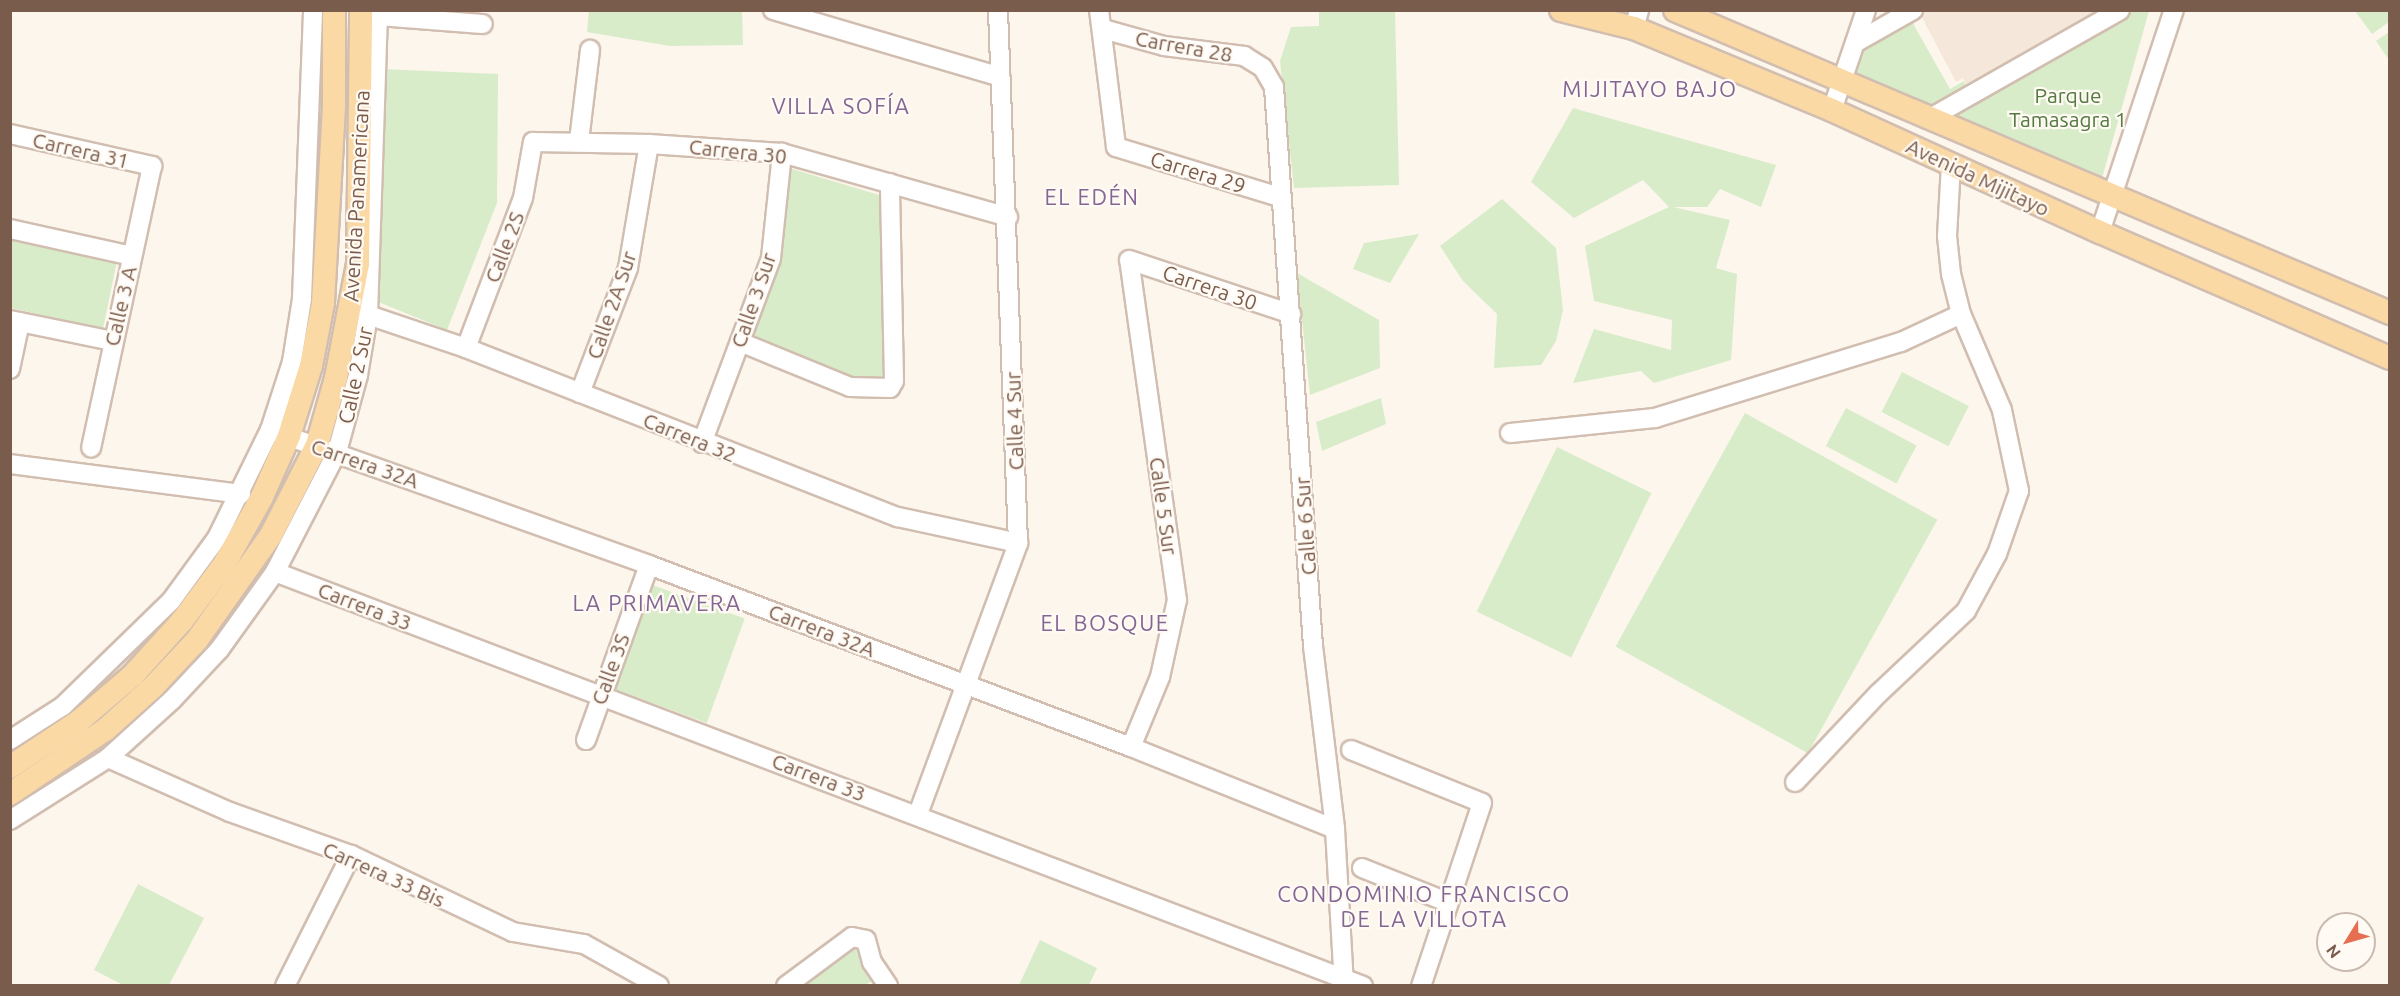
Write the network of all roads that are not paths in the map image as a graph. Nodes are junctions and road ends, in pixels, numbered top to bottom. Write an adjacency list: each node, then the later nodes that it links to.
1 (313, 10): 49 (street)
2 (334, 10): 49 (main road, Avenida Panamericana)
3 (773, 10): 19 (street)
4 (998, 10): 19 (street, Calle 4 Sur)
5 (1099, 10): 15 (street)
6 (1561, 10): 13 (main road, Avenida Mijitayo)
7 (1675, 10): 20 (main road, Avenida Mijitayo)
8 (1866, 10): 16 (street)
9 (1914, 10): 16 (street)
10 (2120, 10): 22 (street)
11 (2175, 10): 31 (street)
12 (372, 12): 14 (street); 41 (street, Calle 2 Sur); 53 (main road, Avenida Panamericana)
13 (1636, 19): 21 (main road, Avenida Mijitayo)
14 (483, 24)
15 (1103, 29): 18 (street, Carrera 28); 32 (street, Carrera 29)
16 (1856, 43): 20 (street)
17 (590, 50): 24 (street)
18 (1263, 68): 32 (street, Calle 6 Sur)
19 (1000, 77): 33 (street, Calle 4 Sur)
20 (1842, 79): 21 (street); 22 (main road, Avenida Mijitayo)
21 (1832, 110): 28 (main road, Avenida Mijitayo)
22 (1932, 117): 31 (main road, Avenida Mijitayo)
23 (10, 134): 29 (street, Carrera 31)
24 (579, 141): 25 (street, Carrera 30); 26 (street, Carrera 30)
25 (532, 142): 45 (street, Calle 2S)
26 (649, 144): 27 (street, Carrera 30); 48 (street, Calle 2A Sur)
27 (782, 153): 30 (street, Carrera 30); 44 (street, Calle 3 Sur)
28 (1951, 165): 35 (main road, Avenida Mijitayo); 40 (street)
29 (152, 166): 36 (street, Calle 3 A)
30 (890, 183): 33 (street, Carrera 30); 44 (street)
31 (2112, 193): 35 (street); 38 (main road, Avenida Mijitayo)
32 (1280, 197): 39 (street, Calle 6 Sur)
33 (1008, 217): 56 (street, Calle 4 Sur)
34 (10, 229): 36 (street)
35 (2100, 232): 46 (main road, Avenida Mijitayo)
36 (132, 256): 43 (street, Calle 3 A)
37 (1129, 260): 39 (street, Carrera 30); 63 (street, Calle 5 Sur)
38 (2390, 313)
39 (1291, 314): 71 (street, Calle 6 Sur)
40 (1961, 314): 50 (street); 67 (street)
41 (368, 315): 45 (street, Carrera 32); 53 (street, Calle 2 Sur)
42 (15, 321): 43 (street); 47 (street)
43 (112, 341): 52 (street, Calle 3 A)
44 (740, 342): 51 (street, Calle 3 Sur)
45 (466, 348): 48 (street, Carrera 32)
46 (2390, 358)
47 (10, 369)
48 (580, 393): 51 (street, Carrera 32)
49 (280, 433): 53 (street, Carrera 32A); 55 (street); 66 (main road, Avenida Panamericana)
50 (1510, 433)
51 (702, 443): 56 (street, Carrera 32)
52 (91, 447)
53 (327, 448): 57 (street, Carrera 32A); 58 (street, Calle 2 Sur); 68 (main road, Avenida Panamericana)
54 (10, 464): 55 (street)
55 (241, 494): 61 (street)
56 (1018, 543): 59 (street, Calle 4 Sur)
57 (649, 565): 59 (street, Carrera 32A); 60 (street, Calle 3S)
58 (275, 572): 60 (street, Carrera 33); 65 (street, Calle 2 Sur)
59 (967, 685): 63 (street, Carrera 32A); 69 (street, Calle 4 Sur)
60 (600, 695): 62 (street, Calle 3S); 69 (street, Carrera 33)
61 (10, 740)
62 (586, 741)
63 (1131, 747): 71 (street, Carrera 32A)
64 (1351, 750): 74 (street)
65 (108, 758): 70 (street, Calle 2 Sur); 72 (street, Carrera 33 Bis)
66 (10, 766)
67 (1796, 782)
68 (10, 794)
69 (918, 814): 75 (street, Carrera 33)
70 (10, 820)
71 (1335, 829): 75 (street, Calle 6 Sur)
72 (351, 855): 76 (street); 77 (street, Carrera 33 Bis)
73 (1362, 868): 74 (street)
74 (1447, 902): 81 (street)
75 (1344, 981): 80 (street, Carrera 33)
76 (285, 986)
77 (659, 986)
78 (786, 986): 79 (street)
79 (888, 986)
80 (1363, 986)
81 (1421, 986)

